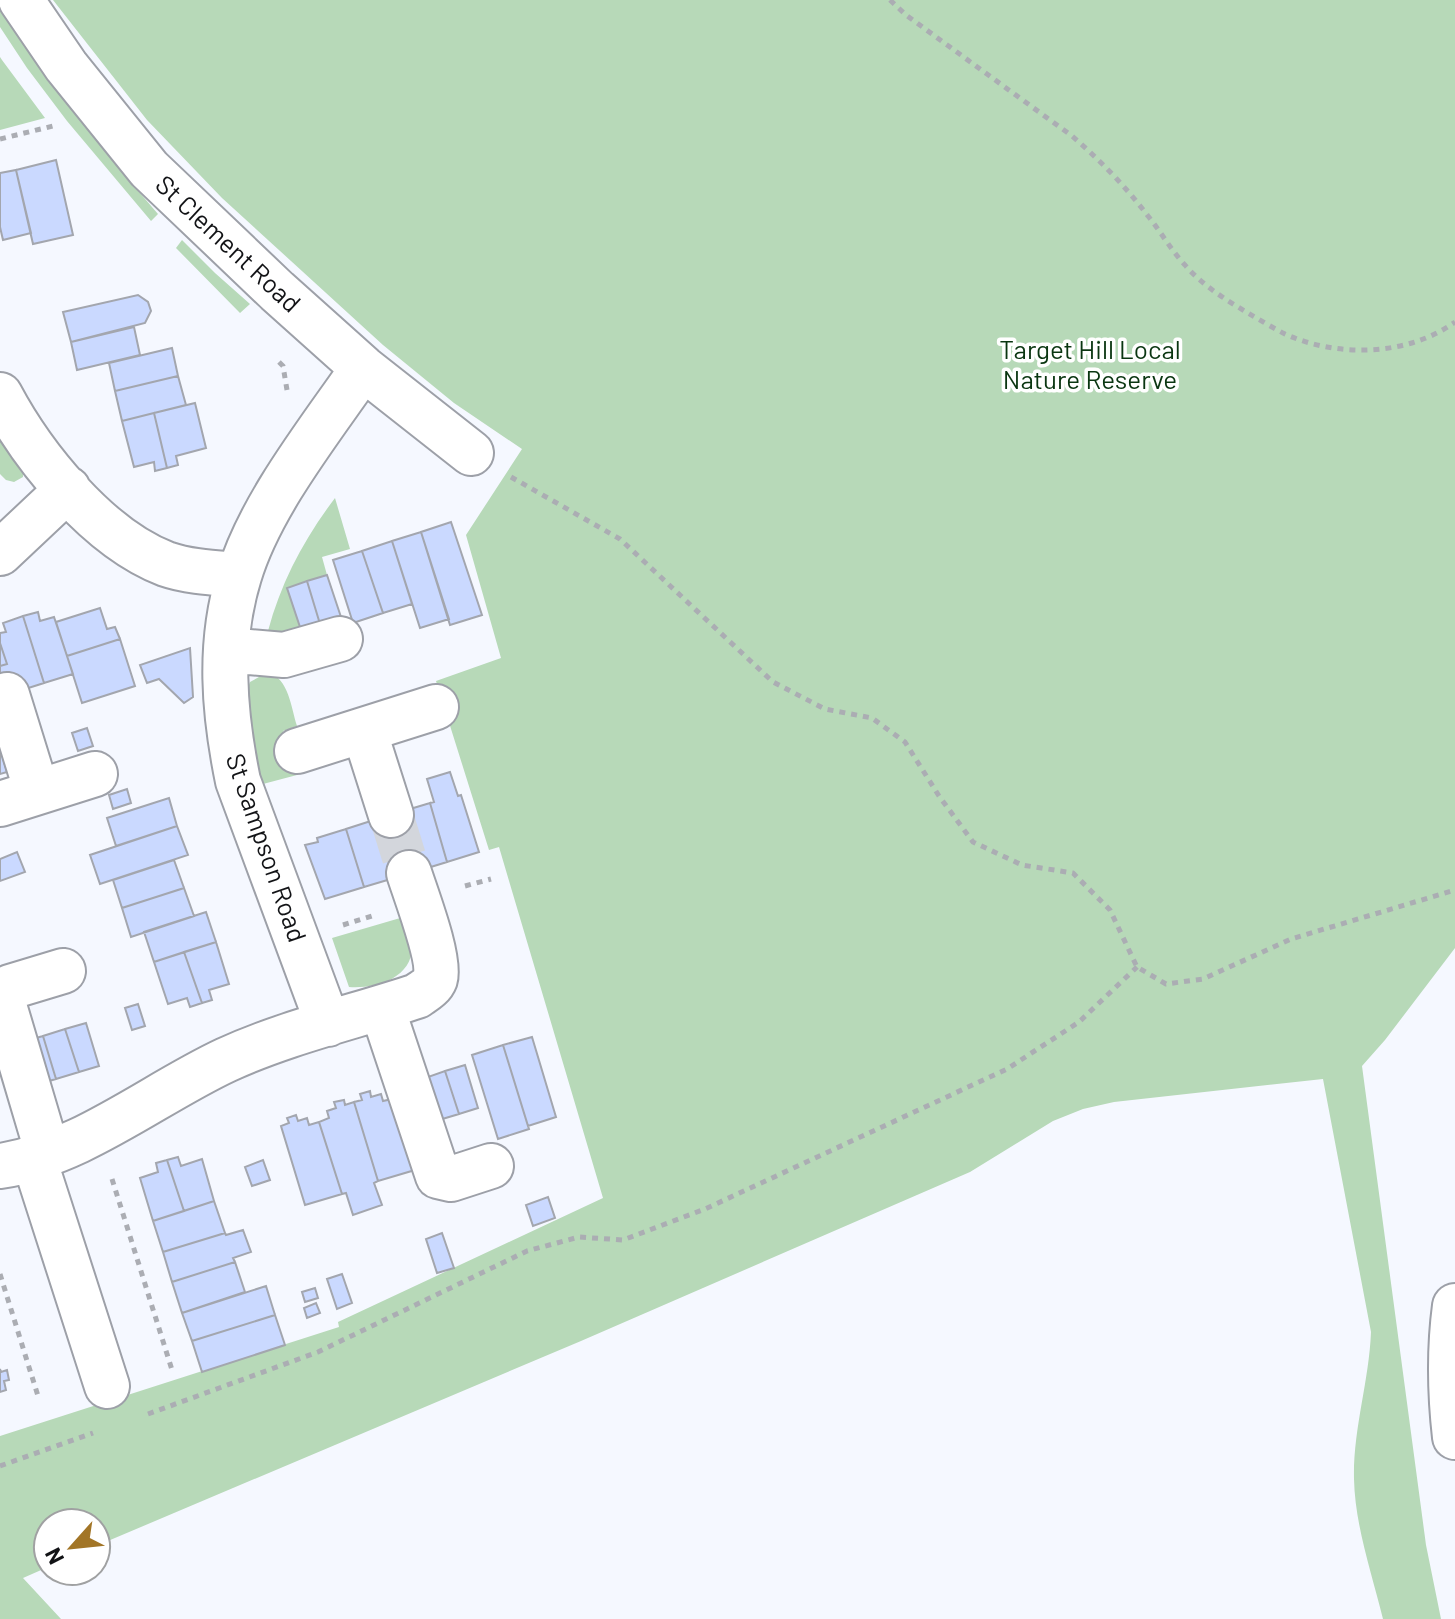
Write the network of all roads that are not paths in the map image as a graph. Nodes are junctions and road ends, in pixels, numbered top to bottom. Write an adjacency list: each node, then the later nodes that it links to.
1 (21, 0): 2 (street, St Clement Road)
2 (363, 368): 4 (street, St Clement Road); 7 (street, St Sampson Road)
3 (0, 395): 5 (street)
4 (471, 453)
5 (68, 489): 6 (street); 7 (street)
6 (0, 553)
7 (239, 575): 9 (street, St Sampson Road)
8 (340, 639): 9 (street)
9 (226, 650): 20 (street, St Sampson Road)
10 (7, 695): 15 (street)
11 (436, 707): 12 (street)
12 (364, 730): 13 (street); 16 (street)
13 (297, 751)
14 (95, 774): 15 (street)
15 (19, 798)
16 (391, 815)
17 (414, 887): 19 (street)
18 (63, 971): 21 (street)
19 (382, 1008): 20 (street); 22 (street)
20 (328, 1024): 21 (street)
21 (27, 1159): 24 (street)
22 (491, 1166)
23 (1455, 1306): 25 (street)
24 (120, 1402)
25 (1455, 1437)

